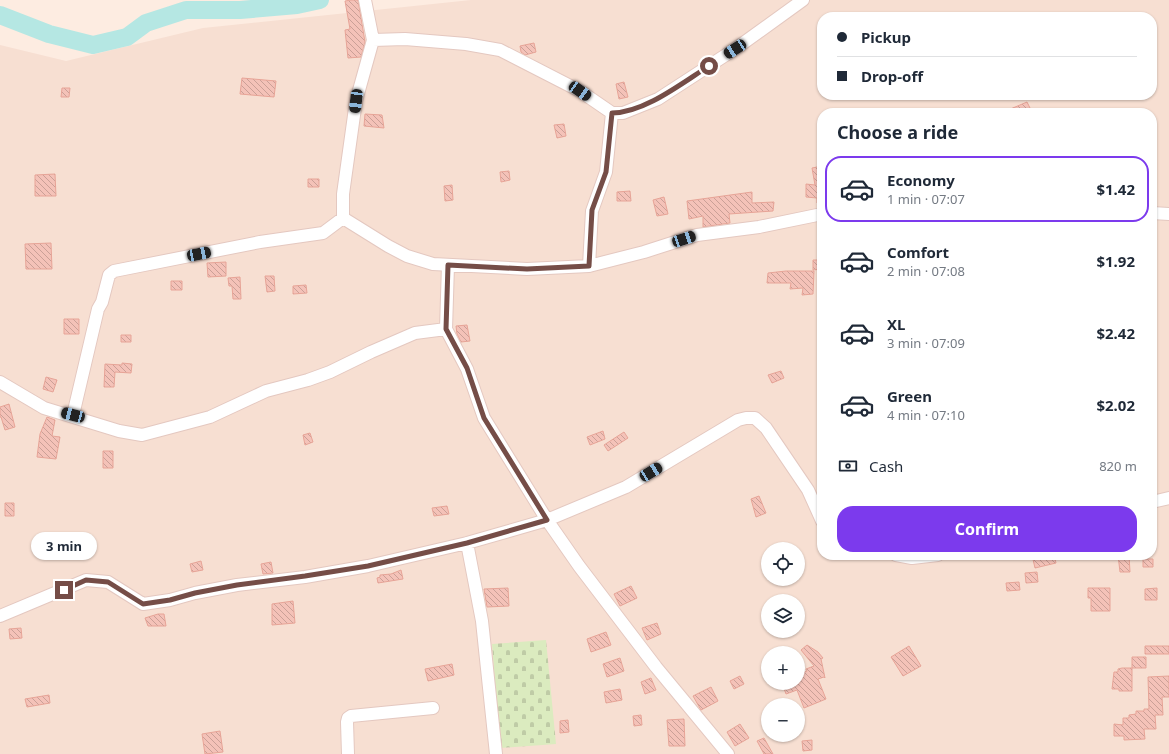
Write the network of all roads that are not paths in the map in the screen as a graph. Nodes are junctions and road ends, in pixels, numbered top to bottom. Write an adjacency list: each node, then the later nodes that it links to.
1 (803, 0): 4 (street)
2 (365, 2): 3 (street)
3 (373, 40): 4 (street); 8 (street)
4 (612, 113): 10 (street)
5 (1157, 213): 6 (street)
6 (1169, 214)
7 (817, 215): 10 (street)
8 (343, 218): 9 (street); 13 (street)
9 (448, 265): 10 (street); 11 (street)
10 (589, 266)
11 (446, 329): 13 (street); 17 (street)
12 (0, 382): 13 (street)
13 (73, 415)
14 (1169, 498): 15 (street)
15 (1157, 501)
16 (817, 511): 17 (street)
17 (547, 520): 18 (street); 23 (street)
18 (467, 543): 19 (street); 22 (street)
19 (0, 616)
20 (434, 708): 21 (street)
21 (348, 754)
22 (496, 754)
23 (728, 754)

